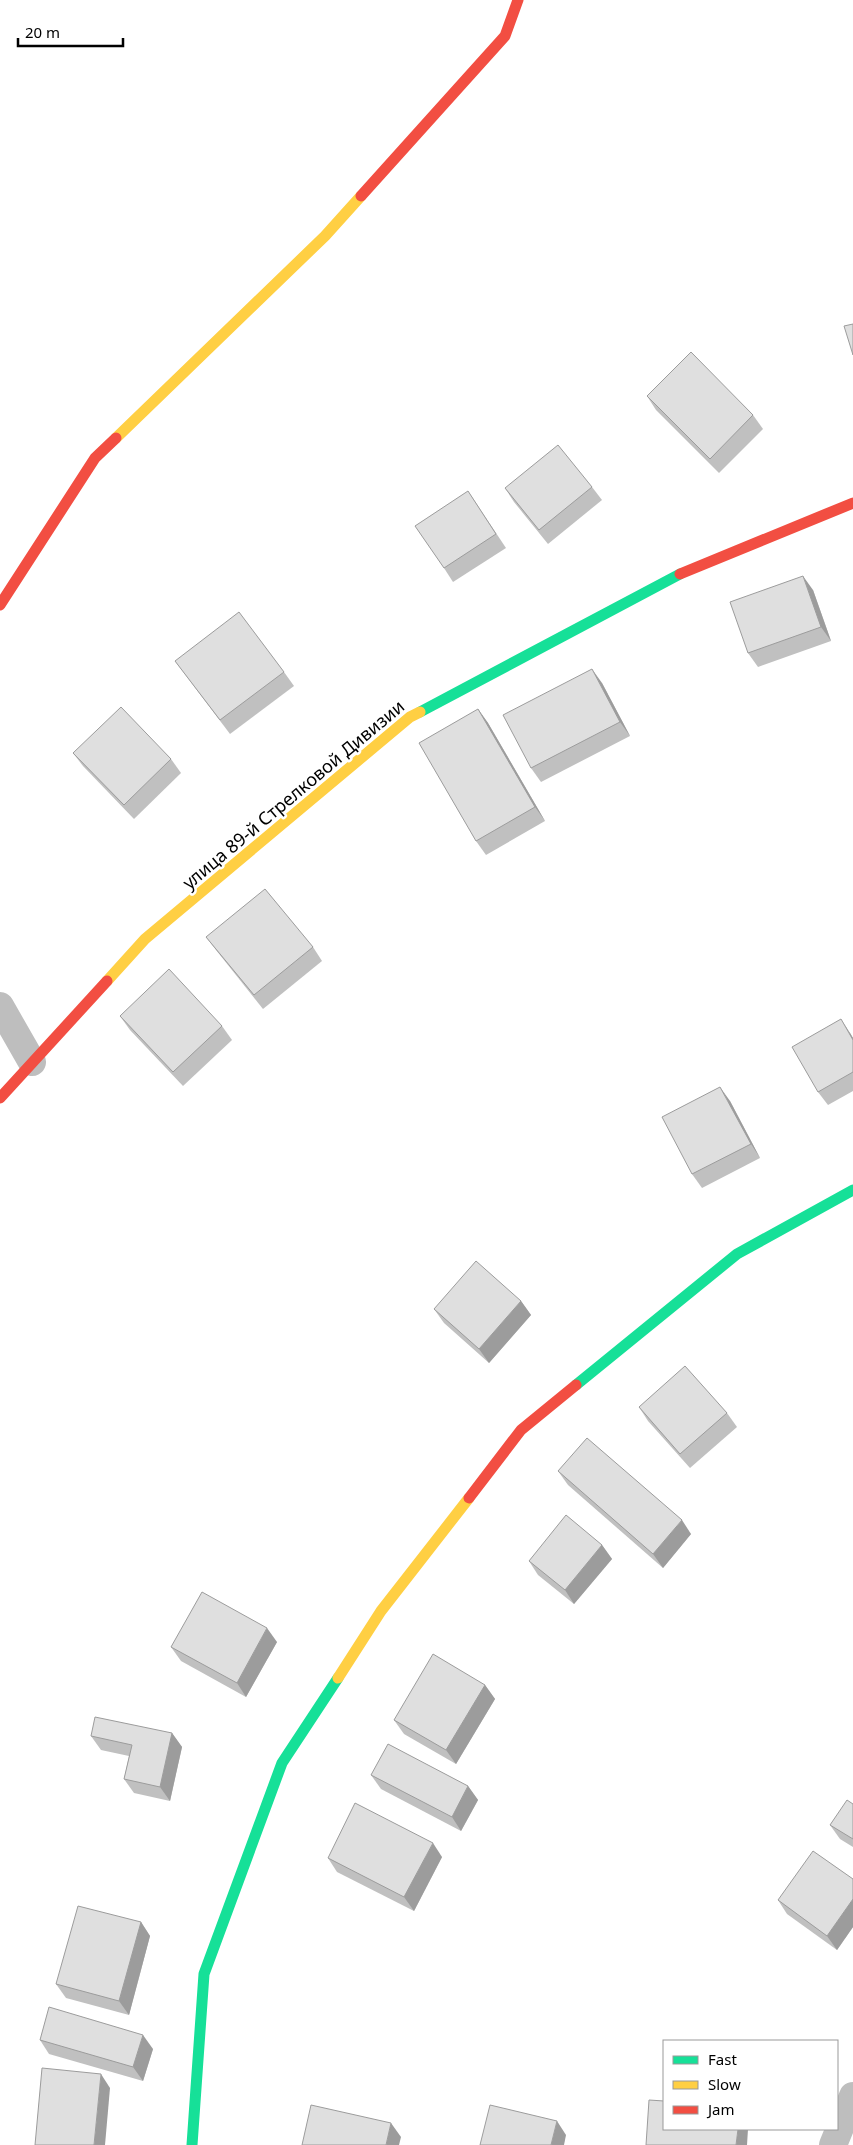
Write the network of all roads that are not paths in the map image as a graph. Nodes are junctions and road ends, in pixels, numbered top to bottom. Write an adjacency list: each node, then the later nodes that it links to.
1 (518, 0): 3 (street)
2 (853, 503): 5 (street, улица 89-й Стрелковой Дивизии)
3 (0, 605)
4 (0, 1006): 5 (street)
5 (32, 1062): 6 (street, улица 89-й Стрелковой Дивизии)
6 (0, 1098)
7 (853, 1190): 9 (street)
8 (853, 2096): 10 (street)
9 (192, 2145)
10 (833, 2145)

